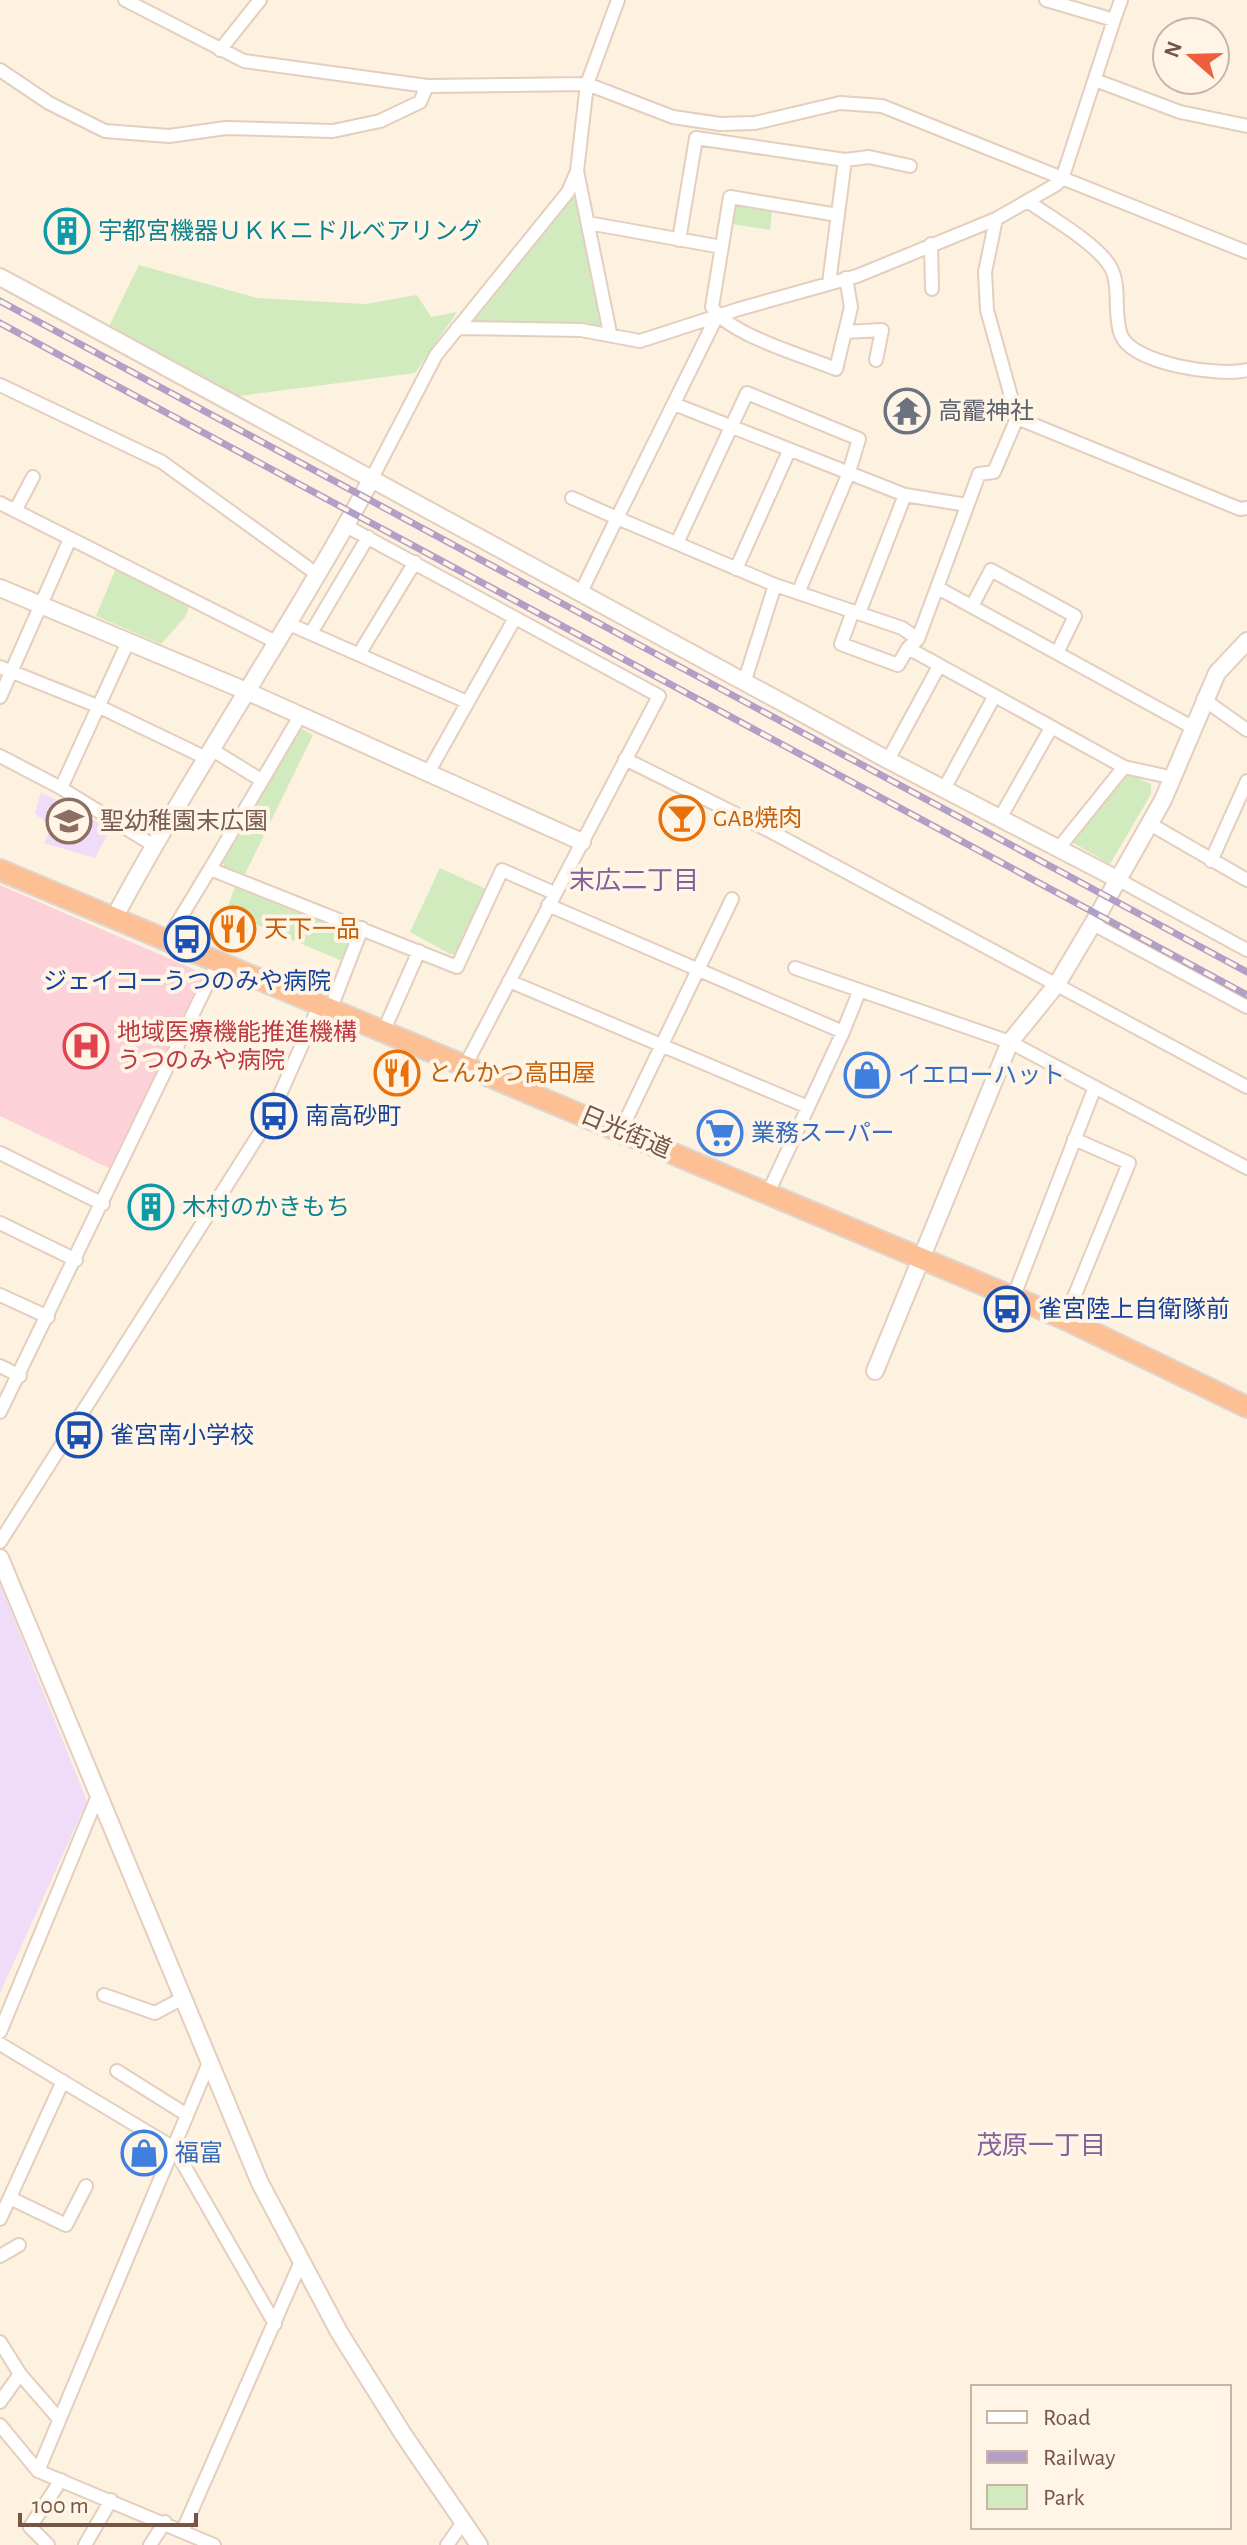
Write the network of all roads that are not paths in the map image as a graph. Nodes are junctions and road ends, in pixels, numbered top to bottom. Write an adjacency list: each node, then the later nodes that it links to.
1 (125, 0): 7 (street)
2 (260, 0): 7 (street)
3 (618, 0): 10 (street)
4 (1046, 0): 6 (street)
5 (1121, 0): 6 (street)
6 (1114, 20): 9 (street)
7 (220, 50): 11 (street)
8 (0, 70): 11 (street)
9 (1095, 80): 12 (street); 16 (street)
10 (587, 84): 11 (street); 15 (street); 16 (street)
11 (427, 86)
12 (1247, 126)
13 (845, 160): 14 (street); 18 (street); 21 (street)
14 (910, 166)
15 (577, 171): 20 (street); 30 (street)
16 (1063, 176): 17 (street); 24 (street)
17 (1029, 202): 19 (street); 34 (street)
18 (838, 215): 23 (street); 27 (street)
19 (996, 219): 22 (street); 37 (street)
20 (588, 223): 21 (street); 32 (street)
21 (679, 240): 23 (street)
22 (931, 244): 26 (street); 28 (street)
23 (722, 247): 29 (street)
24 (1247, 252)
25 (0, 277): 42 (street)
26 (846, 278): 27 (street); 31 (street)
27 (829, 283): 29 (street)
28 (932, 289)
29 (717, 316): 31 (street); 32 (street); 36 (street)
30 (457, 328): 32 (street); 42 (street)
31 (845, 332): 33 (street)
32 (610, 333)
33 (876, 360)
34 (1247, 370)
35 (0, 385): 56 (street)
36 (674, 404): 38 (street); 49 (street)
37 (1017, 418): 46 (street); 47 (street)
38 (731, 428): 39 (street); 40 (street); 53 (street)
39 (789, 451): 40 (street); 55 (street)
40 (848, 475): 43 (street); 61 (street)
41 (33, 477): 48 (street)
42 (371, 480): 50 (street); 60 (street)
43 (905, 495): 46 (street); 64 (street)
44 (572, 498): 49 (street)
45 (0, 503): 48 (street)
46 (967, 505): 59 (street)
47 (1247, 508)
48 (15, 511): 52 (street)
49 (617, 518): 53 (street); 60 (street)
50 (346, 526): 51 (street); 56 (street)
51 (368, 537): 54 (street); 67 (street)
52 (70, 539): 62 (street); 70 (street)
53 (677, 543): 55 (street)
54 (415, 562): 65 (street); 73 (street)
55 (736, 569): 57 (street)
56 (318, 575): 66 (street)
57 (775, 585): 61 (street); 76 (street)
58 (0, 588): 62 (street)
59 (938, 588): 63 (street); 71 (street)
60 (581, 592): 76 (street)
61 (798, 593): 64 (street)
62 (42, 606): 69 (street); 75 (street)
63 (972, 606): 72 (street); 72 (street)
64 (856, 612): 71 (street); 71 (street)
65 (515, 618): 81 (street); 89 (street)
66 (289, 624): 67 (street); 70 (street)
67 (311, 633): 73 (street)
68 (1247, 641): 80 (street)
69 (128, 642): 77 (street); 82 (street)
70 (278, 643): 77 (street)
71 (913, 643): 74 (street)
72 (1057, 653): 84 (street)
73 (359, 654): 81 (street)
74 (939, 666): 79 (street); 90 (street)
75 (5, 669): 78 (street); 82 (street)
76 (745, 680): 90 (street)
77 (246, 691): 83 (street); 87 (street)
78 (0, 697)
79 (994, 697): 85 (street); 97 (street)
80 (1203, 699): 84 (street); 86 (street)
81 (467, 702): 92 (street)
82 (100, 707): 87 (street); 96 (street)
83 (300, 716): 92 (street); 94 (street)
84 (1192, 727): 93 (street)
85 (1051, 728): 91 (street); 98 (street)
86 (1247, 730)
87 (208, 753): 94 (street); 101 (street)
88 (0, 756): 96 (street)
89 (625, 759): 100 (street); 120 (street)
90 (888, 760): 97 (street)
91 (1124, 767): 93 (street); 102 (street)
92 (428, 773): 100 (street)
93 (1174, 778): 99 (street)
94 (261, 780): 104 (street)
95 (1247, 781): 103 (street)
96 (61, 788): 101 (street)
97 (944, 789): 98 (street)
98 (1000, 818): 102 (street)
99 (1150, 824): 103 (street); 106 (street)
100 (582, 842): 108 (street)
101 (153, 845): 110 (street)
102 (1058, 849): 106 (street)
103 (1211, 861): 107 (street)
104 (210, 869): 112 (street); 113 (street)
105 (0, 870): 110 (highway, 日光街道)
106 (1119, 880): 111 (street); 114 (street)
107 (1247, 880)
108 (551, 899): 115 (street); 117 (street); 119 (street)
109 (732, 899): 117 (street)
110 (114, 918): 113 (highway, 日光街道)
111 (1093, 924): 120 (street); 123 (street)
112 (362, 928): 115 (street); 122 (street)
113 (167, 940): 116 (highway, 日光街道)
114 (1247, 950)
115 (419, 951): 124 (street)
116 (218, 962): 122 (highway, 日光街道); 137 (street)
117 (699, 968): 125 (street); 127 (street)
118 (795, 968): 121 (street)
119 (509, 981): 127 (street); 128 (street)
120 (1057, 984): 126 (street); 130 (street)
121 (859, 992): 125 (street); 126 (street)
122 (325, 1006): 124 (highway, 日光街道); 150 (street)
123 (1247, 1007)
124 (384, 1030): 128 (highway, 日光街道)
125 (843, 1032): 131 (street)
126 (1010, 1042): 129 (street); 139 (street)
127 (661, 1045): 131 (street); 132 (street)
128 (466, 1064): 132 (highway, 日光街道)
129 (1095, 1087): 133 (street); 135 (street)
130 (1247, 1087)
131 (808, 1107): 136 (street)
132 (621, 1130): 136 (highway, 日光街道)
133 (1074, 1139): 142 (street); 144 (street)
134 (0, 1153): 137 (street)
135 (1247, 1168)
136 (768, 1193): 139 (highway, 日光街道)
137 (103, 1204): 140 (street)
138 (0, 1223): 140 (street)
139 (920, 1259): 142 (highway, 日光街道); 146 (street)
140 (76, 1260): 143 (street)
141 (0, 1295): 143 (street)
142 (1013, 1298): 144 (highway, 日光街道)
143 (48, 1317): 147 (street)
144 (1065, 1319): 148 (highway, 日光街道)
145 (0, 1366): 147 (street)
146 (875, 1371)
147 (20, 1376): 149 (street)
148 (1247, 1407)
149 (0, 1412)
150 (0, 1542)
151 (0, 1558): 152 (street)
152 (99, 1793): 154 (street); 155 (street)
153 (104, 1995): 154 (street)
154 (181, 1999): 158 (street)
155 (5, 2005): 156 (street)
156 (0, 2032)
157 (0, 2044): 160 (street)
158 (208, 2065): 161 (street); 168 (street)
159 (117, 2071): 161 (street)
160 (63, 2081): 162 (street); 164 (street)
161 (187, 2115): 162 (street)
162 (174, 2148): 169 (street); 173 (street)
163 (86, 2186): 164 (street)
164 (10, 2198): 165 (street)
165 (0, 2219)
166 (19, 2245): 167 (street)
167 (0, 2256)
168 (300, 2264): 169 (street); 178 (street)
169 (275, 2324): 180 (street)
170 (0, 2342): 171 (street)
171 (20, 2374): 172 (street); 173 (street)
172 (0, 2402)
173 (59, 2419): 175 (street)
174 (0, 2425): 175 (street)
175 (38, 2471): 176 (street)
176 (61, 2480): 177 (street); 181 (street)
177 (111, 2500): 179 (street); 182 (street)
178 (464, 2521): 185 (street); 186 (street)
179 (165, 2522): 180 (street); 183 (street)
180 (183, 2530): 184 (street)
181 (48, 2545)
182 (85, 2545)
183 (150, 2545)
184 (214, 2545)
185 (447, 2545)
186 (479, 2545)

